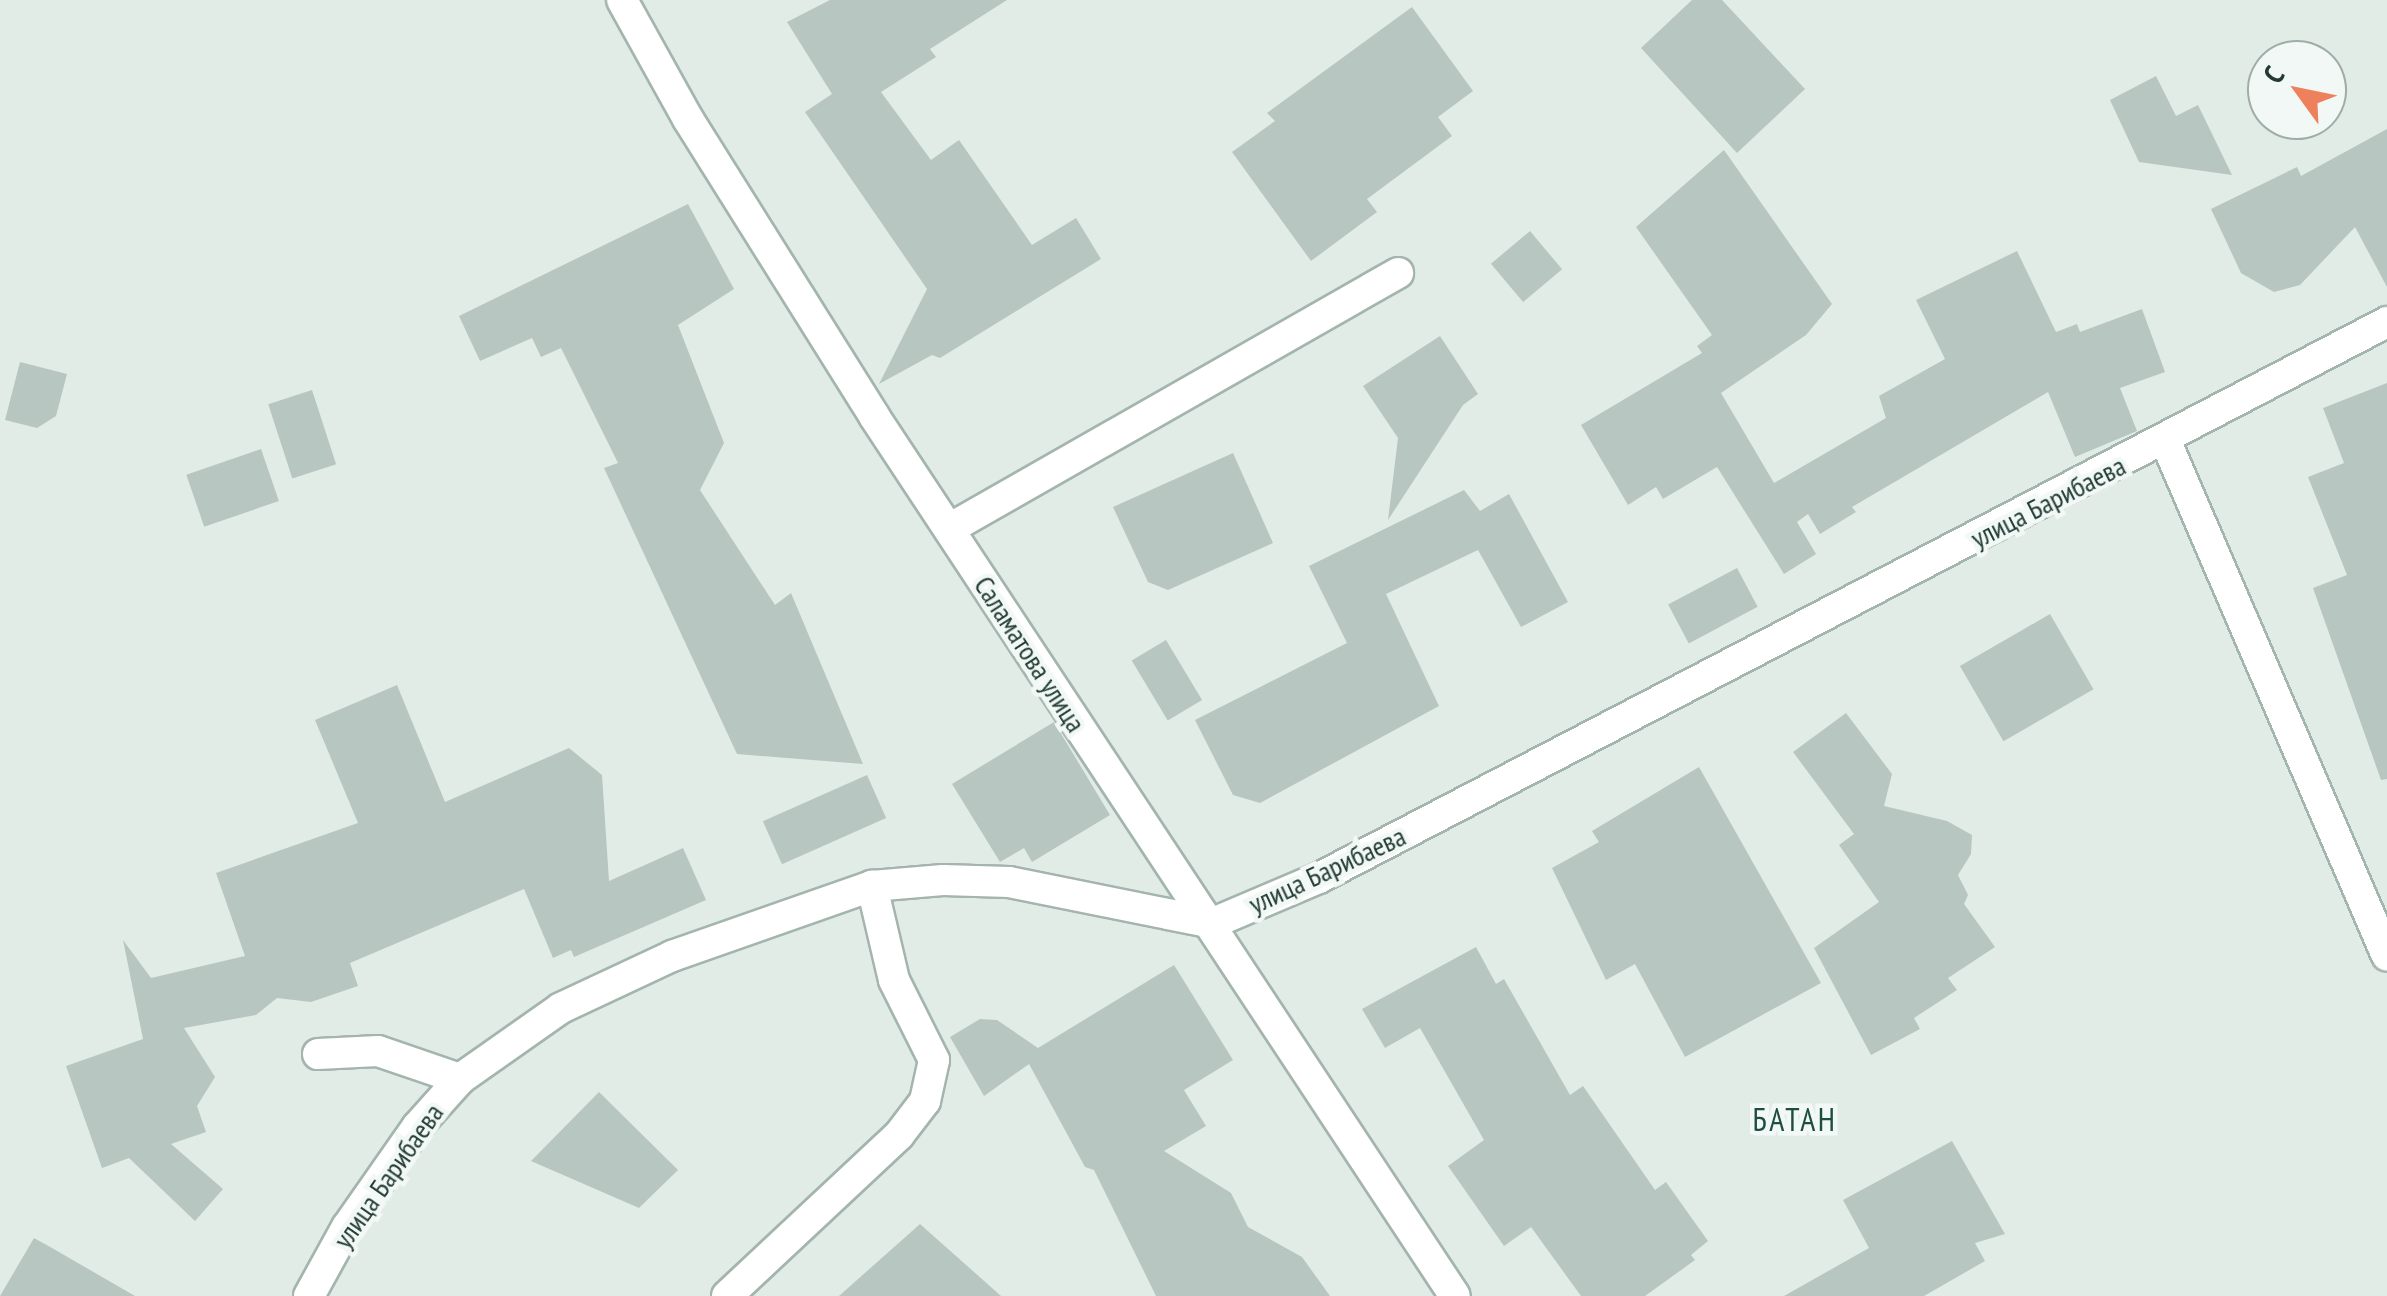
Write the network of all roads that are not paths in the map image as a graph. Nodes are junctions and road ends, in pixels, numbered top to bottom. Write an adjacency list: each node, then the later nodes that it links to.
1 (622, 0): 5 (street, Саламатова улица)
2 (1398, 273): 5 (street)
3 (2387, 322): 4 (street, улица Барибаева)
4 (2166, 442): 7 (street, улица Барибаева); 8 (street)
5 (950, 530): 7 (street, Саламатова улица)
6 (872, 886): 7 (street, улица Барибаева); 10 (street, улица Барибаева); 12 (street)
7 (1213, 923): 13 (street, Саламатова улица)
8 (2387, 956)
9 (318, 1054): 10 (street)
10 (460, 1079): 11 (street, улица Барибаева)
11 (310, 1296)
12 (727, 1296)
13 (1456, 1296)

